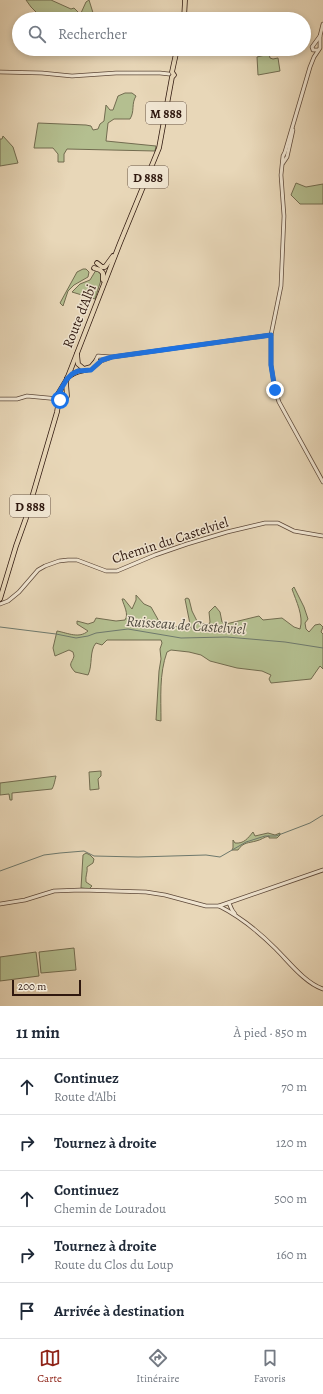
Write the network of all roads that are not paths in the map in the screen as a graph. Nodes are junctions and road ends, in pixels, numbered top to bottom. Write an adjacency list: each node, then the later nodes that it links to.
1 (185, 2): 2 (main road)
2 (184, 12)
3 (323, 24): 4 (street)
4 (320, 36): 5 (street); 6 (street)
5 (315, 43): 6 (street); 7 (street)
6 (320, 45): 8 (street)
7 (314, 50): 8 (street); 10 (street)
8 (318, 50): 10 (street)
9 (176, 56): 12 (main road, Route d'Albi / M 888)
10 (314, 57): 20 (street)
11 (0, 72): 12 (street)
12 (171, 74): 13 (main road, Route d'Albi / M 888)
13 (159, 148): 14 (main road, Route d'Albi / D 888)
14 (136, 205): 15 (main road, Route d'Albi / D 888); 17 (main road, Route d'Albi / D 888)
15 (118, 247): 16 (main road); 17 (main road, Route d'Albi / D 888)
16 (97, 263)
17 (113, 263): 19 (main road, Route d'Albi / D 888)
18 (94, 268): 19 (main road)
19 (93, 311): 21 (main road, Route d'Albi / D 888)
20 (271, 335): 22 (street); 31 (street)
21 (77, 351): 22 (main road); 23 (main road, Route d'Albi / D 888)
22 (100, 360): 23 (main road)
23 (67, 379): 24 (main road, Route d'Albi / D 888); 25 (main road, Route d'Albi / D 888)
24 (59, 392): 25 (main road); 26 (street); 28 (main road)
25 (66, 392): 29 (main road, Route d'Albi)
26 (51, 398): 27 (street); 28 (street)
27 (0, 399)
28 (59, 399): 29 (main road); 30 (main road, D 888)
29 (65, 400): 30 (main road, D 888)
30 (57, 412): 34 (main road, D 888)
31 (323, 482)
32 (323, 536): 33 (street, Chemin du Castelviel)
33 (12, 598): 34 (street); 35 (street, Chemin du Castelviel)
34 (0, 599)
35 (0, 604)
36 (323, 870): 38 (street)
37 (0, 904): 39 (street)
38 (230, 905): 39 (street); 40 (street); 41 (street)
39 (219, 906): 40 (street)
40 (227, 910): 41 (street)
41 (236, 915): 42 (street)
42 (323, 989)

